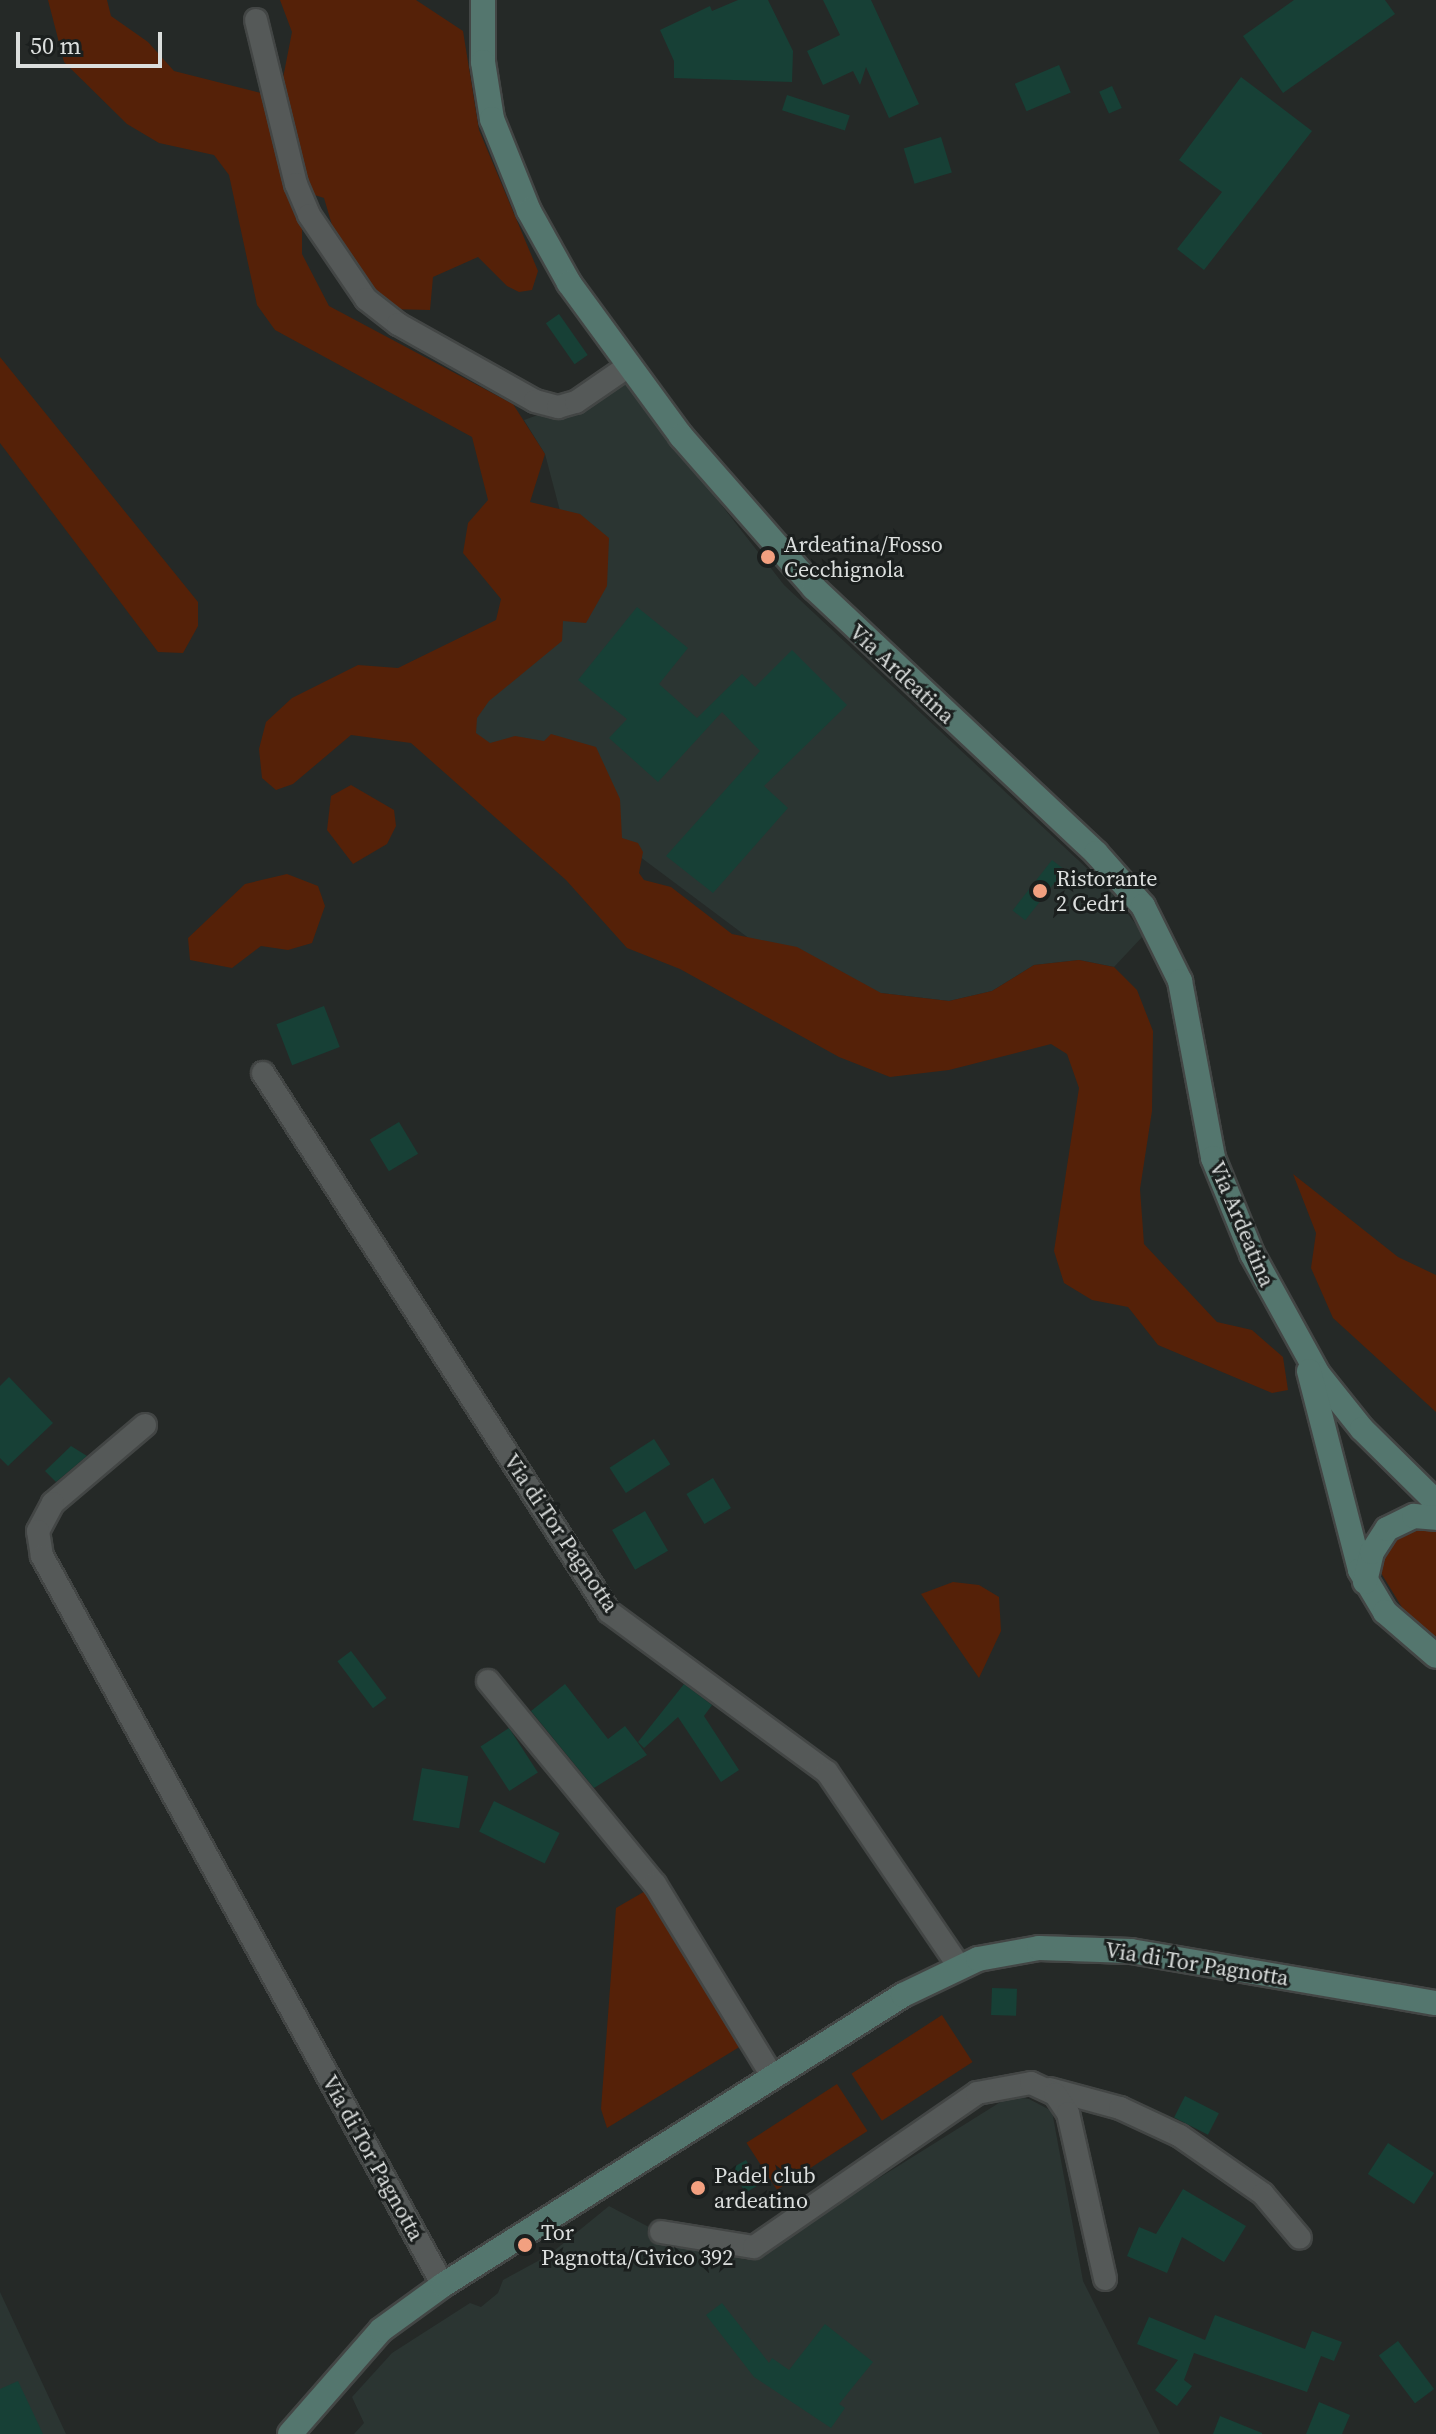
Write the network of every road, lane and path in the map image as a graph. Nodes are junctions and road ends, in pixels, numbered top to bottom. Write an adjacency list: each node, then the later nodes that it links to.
1 (483, 0): 3 (main road, Via Ardeatina)
2 (256, 20): 3 (street)
3 (627, 367): 5 (main road, Via Ardeatina)
4 (263, 1073): 12 (street, Via di Tor Pagnotta)
5 (1303, 1354): 7 (main road, Via Ardeatina); 9 (main road, Via Ardeatina)
6 (145, 1425): 19 (street, Via di Tor Pagnotta)
7 (1436, 1502)
8 (1436, 1518): 9 (main road)
9 (1365, 1582): 10 (main road, Via Ardeatina)
10 (1436, 1656)
11 (488, 1681): 14 (street)
12 (959, 1966): 13 (main road, Via di Tor Pagnotta); 14 (main road, Via di Tor Pagnotta)
13 (1436, 2003)
14 (773, 2077): 19 (main road, Via di Tor Pagnotta)
15 (1045, 2087): 16 (street); 17 (street); 18 (street)
16 (661, 2232)
17 (1300, 2238)
18 (1105, 2279)
19 (443, 2285): 20 (main road, Via di Tor Pagnotta)
20 (290, 2434)

